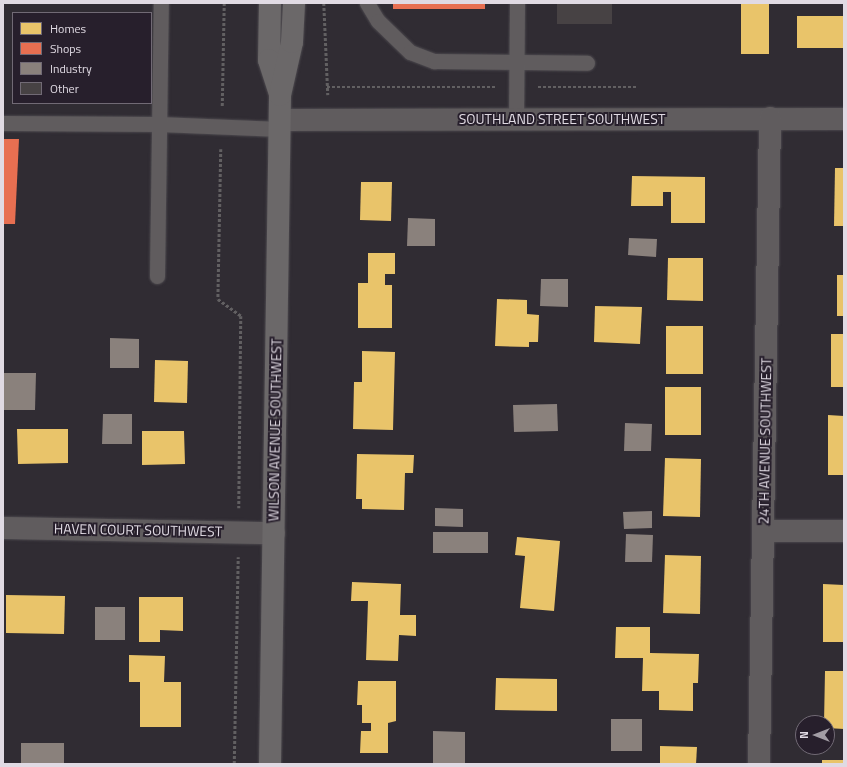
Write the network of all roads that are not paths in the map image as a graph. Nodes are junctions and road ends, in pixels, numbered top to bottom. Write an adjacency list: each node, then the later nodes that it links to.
1 (161, 3): 13 (lane)
2 (270, 3): 8 (main road, WILSON AVENUE SOUTHWEST)
3 (294, 3): 8 (main road, WILSON AVENUE SOUTHWEST)
4 (367, 3): 6 (lane)
5 (516, 3): 6 (lane)
6 (517, 61): 7 (lane); 10 (lane)
7 (587, 63)
8 (280, 96): 14 (main road, WILSON AVENUE SOUTHWEST)
9 (770, 118): 10 (street, SOUTHLAND STREET SOUTHWEST); 11 (street, SOUTHLAND STREET SOUTHWEST); 17 (street, 24TH AVENUE SOUTHWEST)
10 (516, 119): 14 (street, SOUTHLAND STREET SOUTHWEST)
11 (844, 119)
12 (3, 123): 13 (lane)
13 (159, 124): 14 (lane); 15 (lane)
14 (280, 124): 19 (main road, WILSON AVENUE SOUTHWEST)
15 (157, 276)
16 (3, 528): 19 (street, HAVEN COURT SOUTHWEST)
17 (763, 531): 18 (street); 21 (street, 24TH AVENUE SOUTHWEST)
18 (844, 531)
19 (274, 533): 20 (main road, WILSON AVENUE SOUTHWEST)
20 (270, 764)
21 (759, 764)

